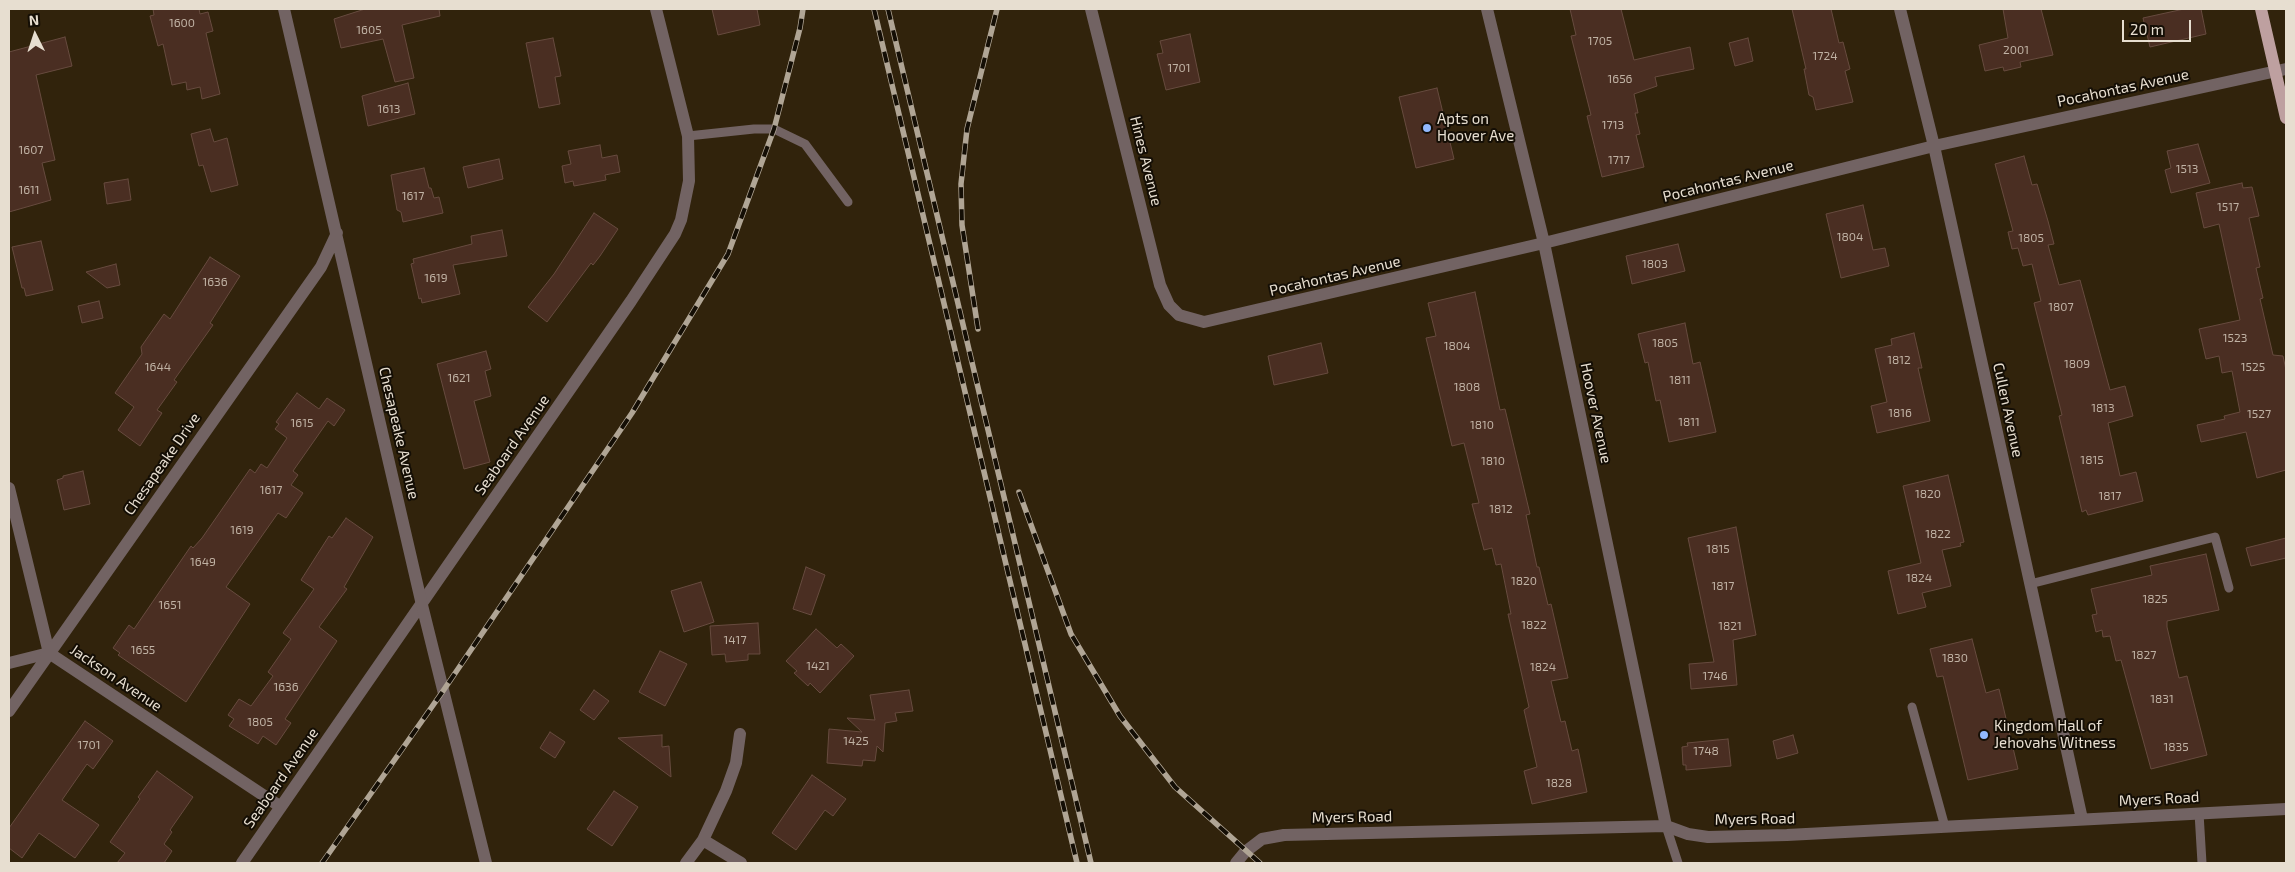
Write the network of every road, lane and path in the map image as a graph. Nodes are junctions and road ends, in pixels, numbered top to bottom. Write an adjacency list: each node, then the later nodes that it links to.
1 (284, 9): 12 (street, Chesapeake Avenue)
2 (656, 9): 9 (street, Seaboard Avenue)
3 (1092, 9): 14 (street, Hines Avenue)
4 (1487, 9): 13 (street, Hoover Avenue)
5 (1900, 9): 10 (street, Cullen Avenue)
6 (2260, 9): 7 (main road)
7 (2281, 70): 8 (main road); 10 (street, Pocahontas Avenue)
8 (2286, 118)
9 (688, 136): 11 (lane); 18 (street, Seaboard Avenue)
10 (1934, 146): 13 (street, Pocahontas Avenue); 16 (street, Cullen Avenue)
11 (848, 202)
12 (337, 233): 18 (street, Chesapeake Avenue); 19 (street, Chesapeake Drive)
13 (1544, 243): 14 (street, Pocahontas Avenue); 28 (street, Hoover Avenue)
14 (1179, 315)
15 (9, 488): 19 (street, Jackson Avenue)
16 (2030, 584): 17 (lane); 27 (street, Cullen Avenue)
17 (2229, 588)
18 (422, 605): 24 (street, Seaboard Avenue); 32 (street, Chesapeake Avenue)
19 (49, 652): 20 (street); 22 (street, Chesapeake Drive); 24 (street, Jackson Avenue)
20 (9, 663)
21 (1912, 707): 29 (lane)
22 (9, 711)
23 (740, 734): 30 (street)
24 (281, 807): 31 (street, Seaboard Avenue)
25 (2286, 809): 26 (street, Myers Road)
26 (2199, 813): 27 (street, Myers Road); 37 (lane)
27 (2082, 819): 29 (street, Myers Road)
28 (1666, 826): 29 (street, Myers Road); 35 (street, Myers Road); 36 (lane)
29 (1945, 826)
30 (702, 840): 33 (street); 34 (street)
31 (242, 863)
32 (486, 863)
33 (686, 863)
34 (741, 863)
35 (1236, 863)
36 (1678, 863)
37 (2202, 863)

